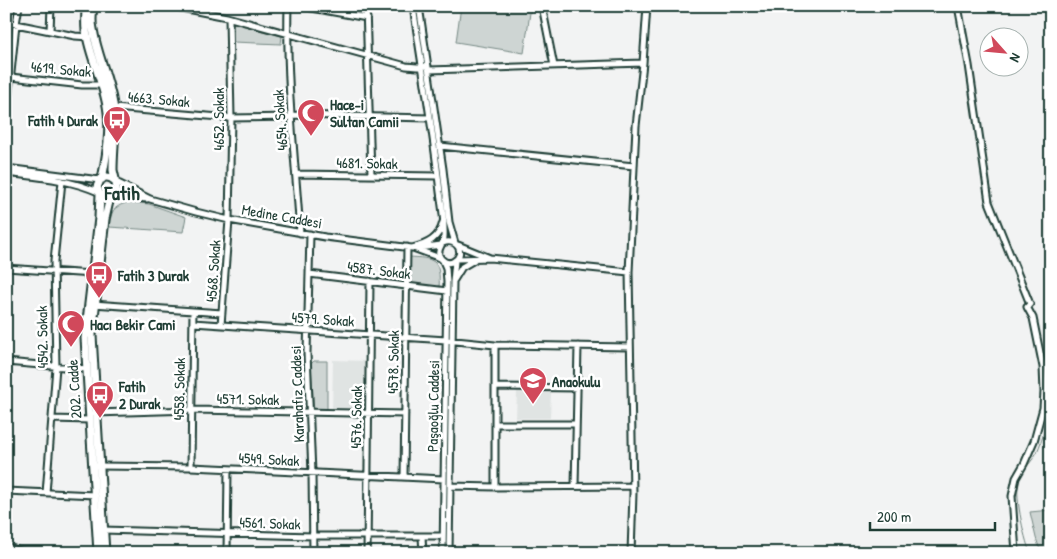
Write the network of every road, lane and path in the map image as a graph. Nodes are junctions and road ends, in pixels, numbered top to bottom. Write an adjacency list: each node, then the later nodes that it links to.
1 (19, 6): 19 (street)
2 (51, 6): 20 (street)
3 (86, 6): 22 (main road)
4 (93, 6): 22 (main road)
5 (171, 6): 15 (street)
6 (217, 6): 15 (street)
7 (288, 6): 21 (street, 4654. Sokak)
8 (301, 6): 17 (street)
9 (366, 6): 17 (street)
10 (413, 6): 26 (street)
11 (419, 6): 26 (street)
12 (542, 6): 25 (street)
13 (647, 6): 24 (street)
14 (958, 6): 124 (street)
15 (216, 15): 16 (street)
16 (229, 18): 21 (street); 32 (street, 4652. Sokak)
17 (366, 18): 23 (street)
18 (6, 22): 19 (street)
19 (16, 24): 20 (street); 27 (street)
20 (50, 31): 22 (street)
21 (287, 34): 23 (street); 30 (street, 4654. Sokak)
22 (91, 37): 28 (main road)
23 (367, 55): 26 (street); 31 (street)
24 (643, 63): 25 (street); 36 (street)
25 (554, 66): 26 (street)
26 (426, 67): 33 (street); 35 (street)
27 (9, 80): 28 (street, 4619. Sokak); 34 (street)
28 (105, 85): 29 (main road); 42 (main road)
29 (114, 108): 32 (street, 4663. Sokak); 44 (main road)
30 (292, 116): 31 (street, 4663. Sokak); 32 (street, 4663. Sokak); 39 (street, 4654. Sokak)
31 (370, 117): 33 (street, 4663. Sokak); 40 (street)
32 (231, 118): 48 (street, 4652. Sokak)
33 (430, 118): 41 (street)
34 (6, 121)
35 (440, 146): 36 (street); 53 (street)
36 (634, 166): 61 (street)
37 (6, 168): 42 (street)
38 (6, 173): 43 (street)
39 (296, 174): 40 (street, 4681. Sokak); 50 (street, 4654. Sokak)
40 (371, 175): 41 (street, 4681. Sokak)
41 (438, 176): 49 (street)
42 (101, 180): 44 (main road); 45 (main road)
43 (62, 181): 45 (street); 60 (street, 4542. Sokak)
44 (115, 181): 46 (main road); 47 (street, Medine Caddesi)
45 (99, 193): 46 (main road); 62 (main road, 202. Cadde)
46 (111, 196): 47 (street, Medine Caddesi); 68 (main road, 202. Cadde)
47 (150, 199): 48 (street, Medine Caddesi)
48 (229, 220): 50 (street, Medine Caddesi); 70 (street, 4568. Sokak)
49 (443, 222): 52 (street); 54 (street)
50 (300, 233): 51 (street, Medine Caddesi)
51 (310, 234): 54 (street, Medine Caddesi); 63 (street, Karahafız Caddesi)
52 (442, 244): 53 (street); 54 (street, Medine Caddesi); 57 (street)
53 (456, 244): 56 (street); 58 (street)
54 (410, 248): 57 (street, Medine Caddesi); 66 (street, 4578. Sokak)
55 (479, 258): 56 (street); 58 (street); 65 (street)
56 (490, 258): 61 (street)
57 (441, 259): 58 (street); 67 (street, Paşaoğlu Caddesi)
58 (456, 260): 65 (street, Paşaoğlu Caddesi)
59 (6, 268): 60 (street)
60 (53, 271): 62 (street); 81 (street, 4542. Sokak)
61 (628, 272): 79 (street)
62 (92, 274): 68 (main road, 202. Cadde)
63 (309, 274): 64 (street, 4587. Sokak); 73 (street, Karahafız Caddesi)
64 (370, 281): 66 (street, 4587. Sokak); 74 (street, 4576. Sokak)
65 (453, 282): 76 (street, Paşaoğlu Caddesi)
66 (407, 286): 67 (street, 4587. Sokak); 75 (street, 4578. Sokak)
67 (447, 291): 76 (street, Paşaoğlu Caddesi)
68 (92, 304): 69 (street); 82 (main road, 202. Cadde); 89 (main road, 202. Cadde)
69 (193, 311): 70 (street); 71 (street, 4558. Sokak)
70 (222, 314): 72 (street, 4568. Sokak)
71 (193, 323): 72 (street, 4579. Sokak); 85 (street, 4558. Sokak)
72 (221, 325): 73 (street, 4579. Sokak)
73 (308, 331): 74 (street, 4579. Sokak); 86 (street, Karahafız Caddesi)
74 (370, 335): 75 (street, 4579. Sokak); 87 (street, 4576. Sokak)
75 (406, 338): 76 (street, 4579. Sokak); 88 (street, 4578. Sokak)
76 (449, 341): 77 (street, 4579. Sokak); 99 (street, Paşaoğlu Caddesi); 100 (street, Paşaoğlu Caddesi)
77 (496, 345): 78 (street, 4579. Sokak); 83 (street)
78 (578, 346): 79 (street, 4579. Sokak); 84 (street)
79 (630, 347): 102 (street)
80 (6, 362): 81 (street)
81 (56, 367): 82 (street); 90 (street, 4542. Sokak)
82 (87, 369): 89 (main road, 202. Cadde)
83 (495, 387): 84 (street); 91 (street)
84 (577, 388): 92 (street)
85 (192, 410): 86 (street, 4571. Sokak); 89 (street, 4571. Sokak); 94 (street, 4558. Sokak)
86 (309, 413): 87 (street, 4571. Sokak); 96 (street, Karahafız Caddesi)
87 (369, 413): 88 (street, 4571. Sokak); 97 (street, 4576. Sokak)
88 (405, 414): 98 (street, 4578. Sokak)
89 (92, 415): 90 (street, 4571. Sokak); 93 (main road, 202. Cadde)
90 (52, 420): 105 (street, 4542. Sokak)
91 (495, 424): 92 (street); 103 (street)
92 (576, 424): 101 (street)
93 (96, 466): 94 (street, 4549. Sokak); 106 (main road, 202. Cadde); 107 (main road, 202. Cadde)
94 (191, 467): 95 (street, 4549. Sokak)
95 (228, 469): 96 (street, 4549. Sokak); 108 (street)
96 (312, 473): 97 (street, 4549. Sokak); 109 (street, Karahafız Caddesi)
97 (368, 476): 98 (street, 4549. Sokak); 111 (street, 4576. Sokak)
98 (404, 478): 99 (street, 4549. Sokak)
99 (444, 479): 110 (street, Paşaoğlu Caddesi)
100 (450, 486): 103 (street); 122 (street, Paşaoğlu Caddesi)
101 (575, 486): 102 (street); 103 (street)
102 (632, 486): 123 (street)
103 (495, 487)
104 (6, 490): 105 (street)
105 (46, 493): 106 (street)
106 (95, 496): 107 (main road, 202. Cadde)
107 (100, 530): 108 (street, 4561. Sokak); 115 (main road, 202. Cadde); 116 (main road, 202. Cadde)
108 (227, 534): 109 (street, 4561. Sokak); 117 (street)
109 (312, 536): 111 (street, 4561. Sokak); 118 (street, Karahafız Caddesi)
110 (443, 536): 112 (street, 4561. Sokak); 121 (street, Paşaoğlu Caddesi)
111 (367, 537): 112 (street, 4561. Sokak); 119 (street, 4576. Sokak)
112 (422, 537): 120 (street)
113 (6, 546): 114 (street)
114 (25, 553)
115 (98, 553)
116 (105, 553)
117 (227, 553)
118 (313, 553)
119 (367, 553)
120 (423, 553)
121 (443, 553)
122 (449, 553)
123 (631, 553)
124 (1016, 553)

